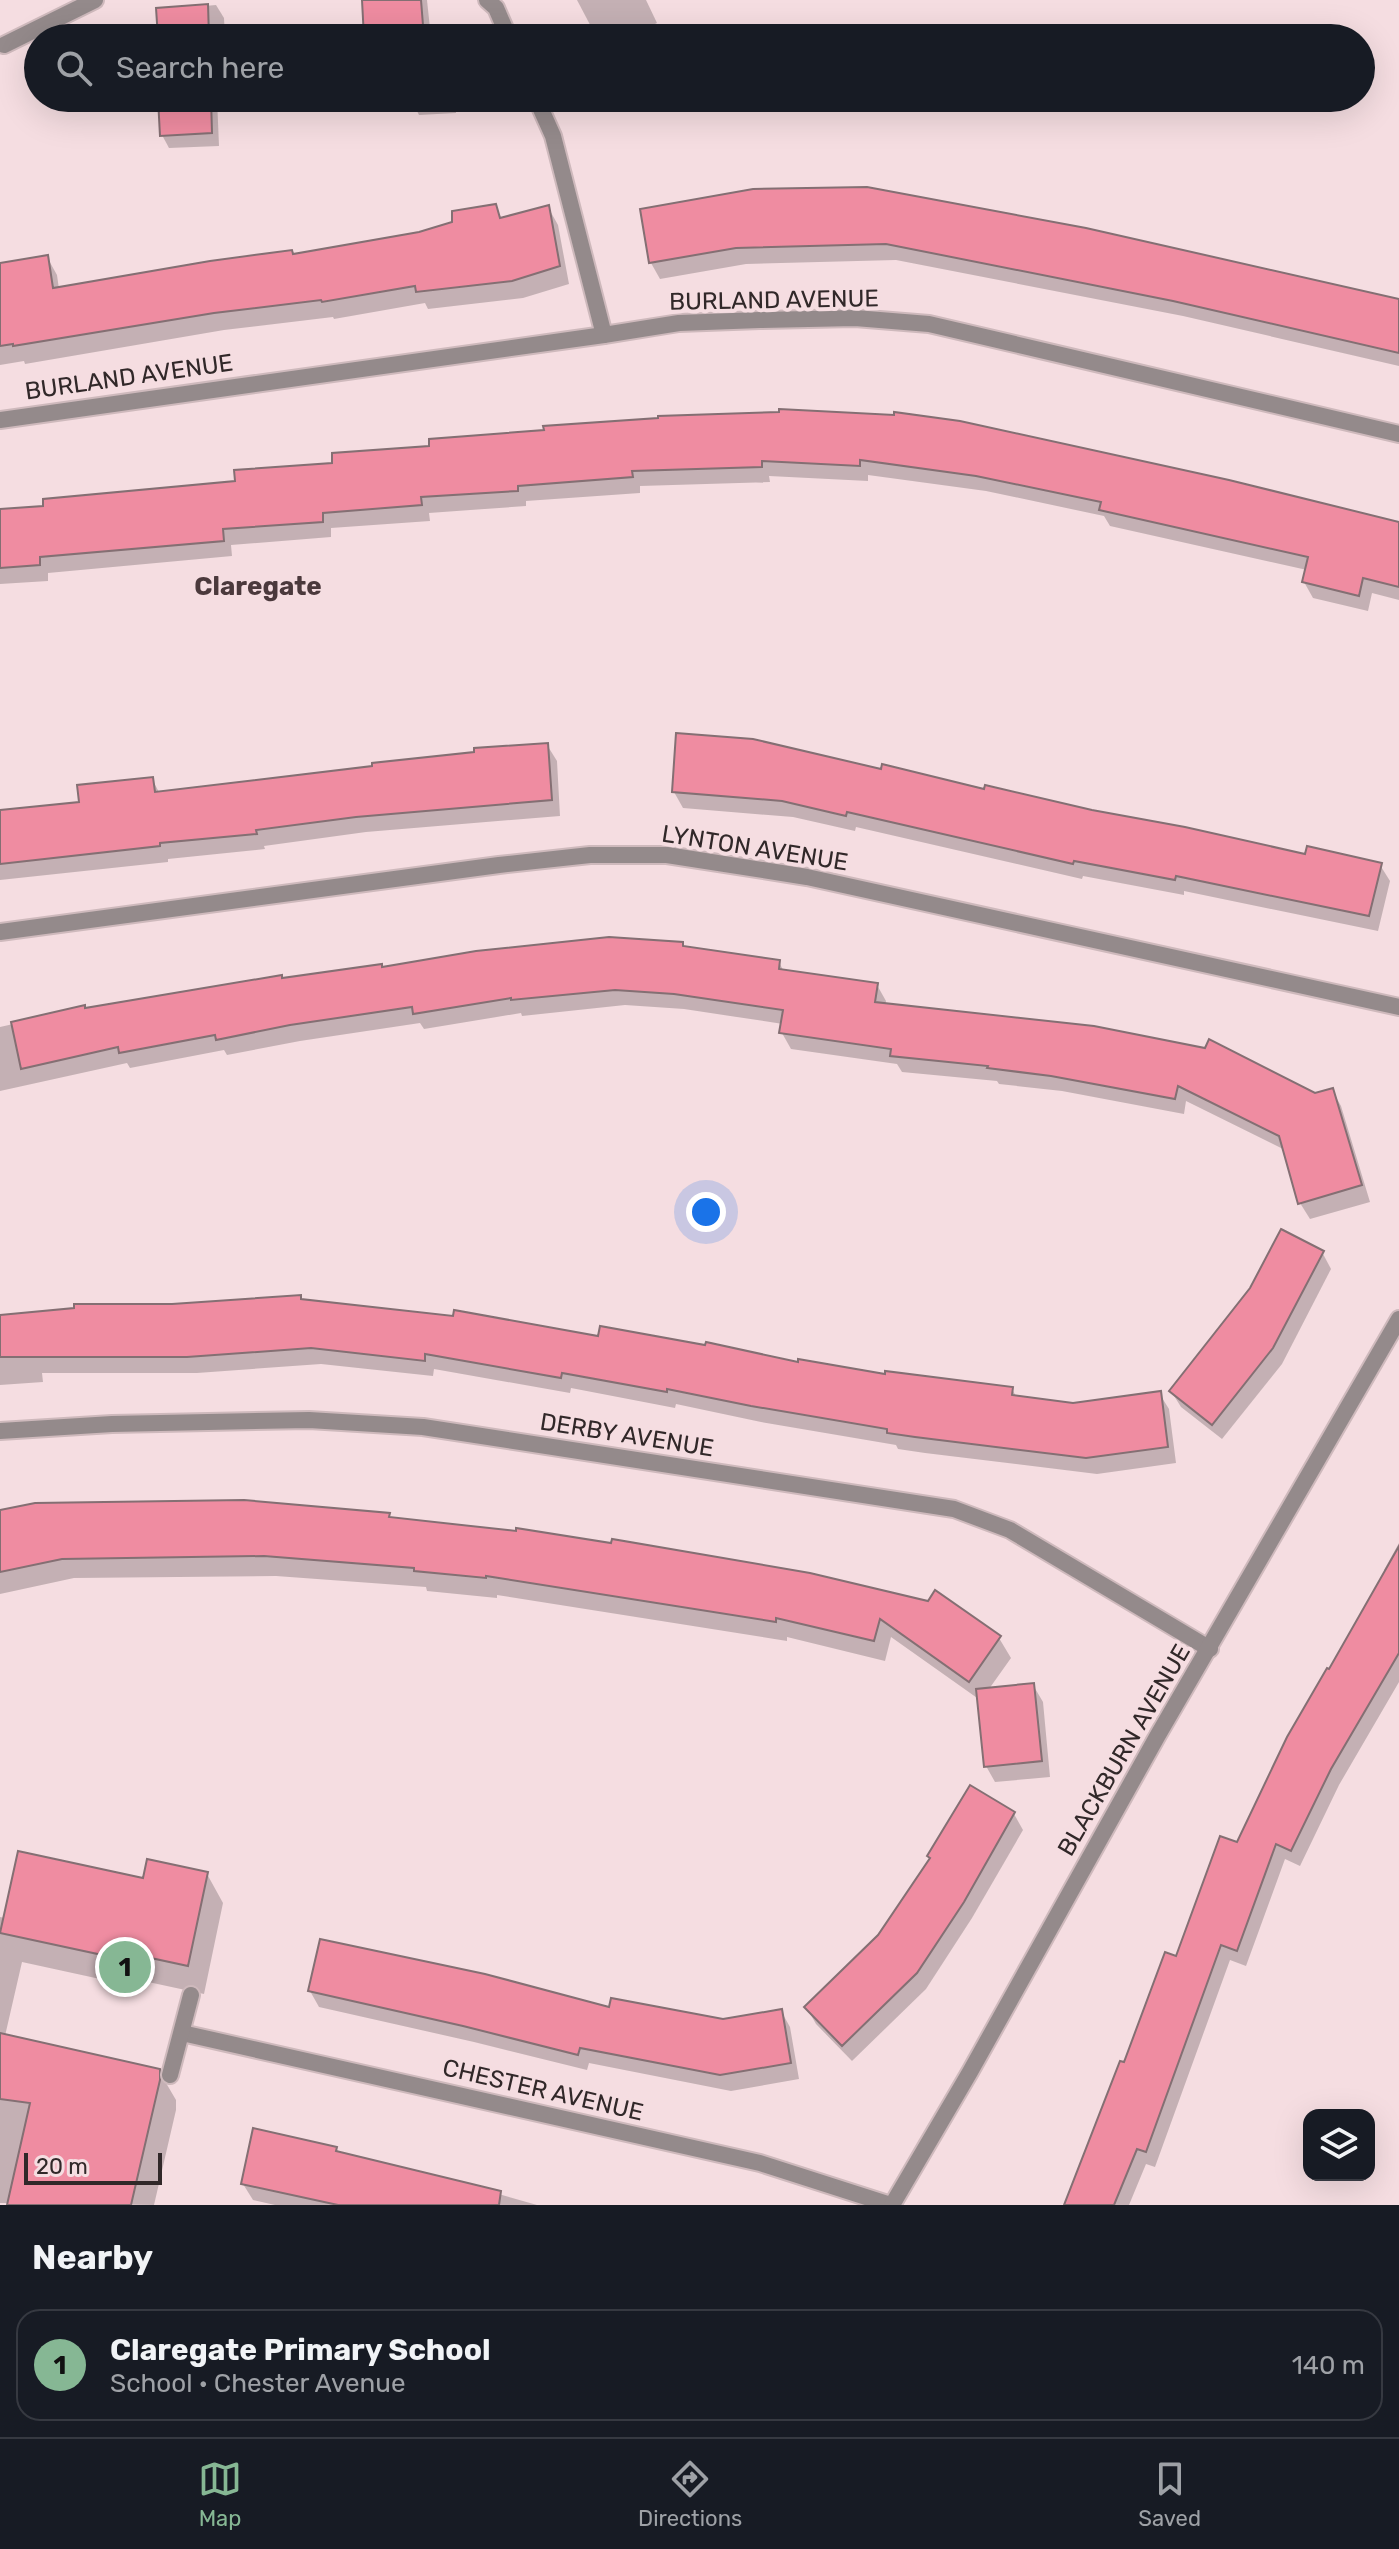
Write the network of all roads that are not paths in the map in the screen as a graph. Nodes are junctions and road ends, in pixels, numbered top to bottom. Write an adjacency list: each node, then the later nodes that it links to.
1 (95, 0): 3 (street)
2 (487, 0): 4 (street)
3 (46, 24)
4 (503, 24)
5 (24, 35): 6 (street)
6 (4, 45)
7 (542, 112): 8 (street)
8 (604, 335): 9 (street, BURLAND AVENUE); 10 (street, BURLAND AVENUE)
9 (0, 420)
10 (1399, 434)
11 (0, 932): 12 (street, LYNTON AVENUE)
12 (1399, 1007)
13 (1399, 1319): 15 (street, BLACKBURN AVENUE)
14 (0, 1431): 15 (street, DERBY AVENUE)
15 (1210, 1649): 19 (street, BLACKBURN AVENUE)
16 (191, 1995): 17 (street)
17 (182, 2033): 18 (street); 19 (street, CHESTER AVENUE)
18 (170, 2075)
19 (892, 2205)

